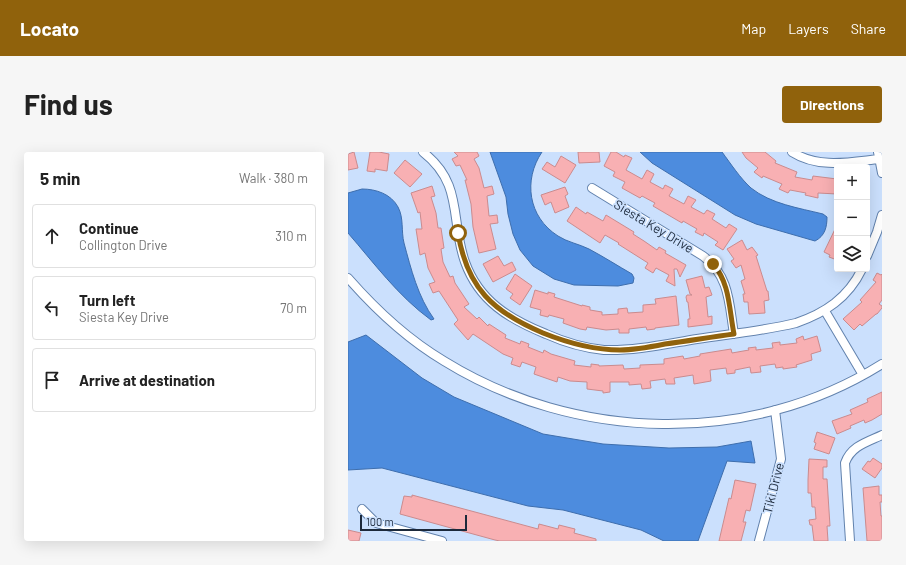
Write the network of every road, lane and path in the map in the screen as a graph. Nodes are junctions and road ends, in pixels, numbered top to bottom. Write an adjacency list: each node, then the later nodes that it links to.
1 (423, 152): 12 (street)
2 (792, 152): 3 (street)
3 (879, 156): 4 (street)
4 (882, 173)
5 (592, 188): 12 (street, Siesta Key Drive)
6 (882, 215): 7 (street)
7 (881, 225): 8 (street)
8 (870, 249)
9 (860, 272): 11 (street)
10 (348, 278): 15 (street)
11 (825, 311): 12 (street); 14 (street)
12 (734, 334)
13 (882, 364): 14 (street)
14 (863, 375): 15 (street)
15 (775, 410): 19 (street, Tiki Drive)
16 (882, 435): 20 (street)
17 (362, 509): 18 (street)
18 (442, 541)
19 (759, 541)
20 (850, 541)

